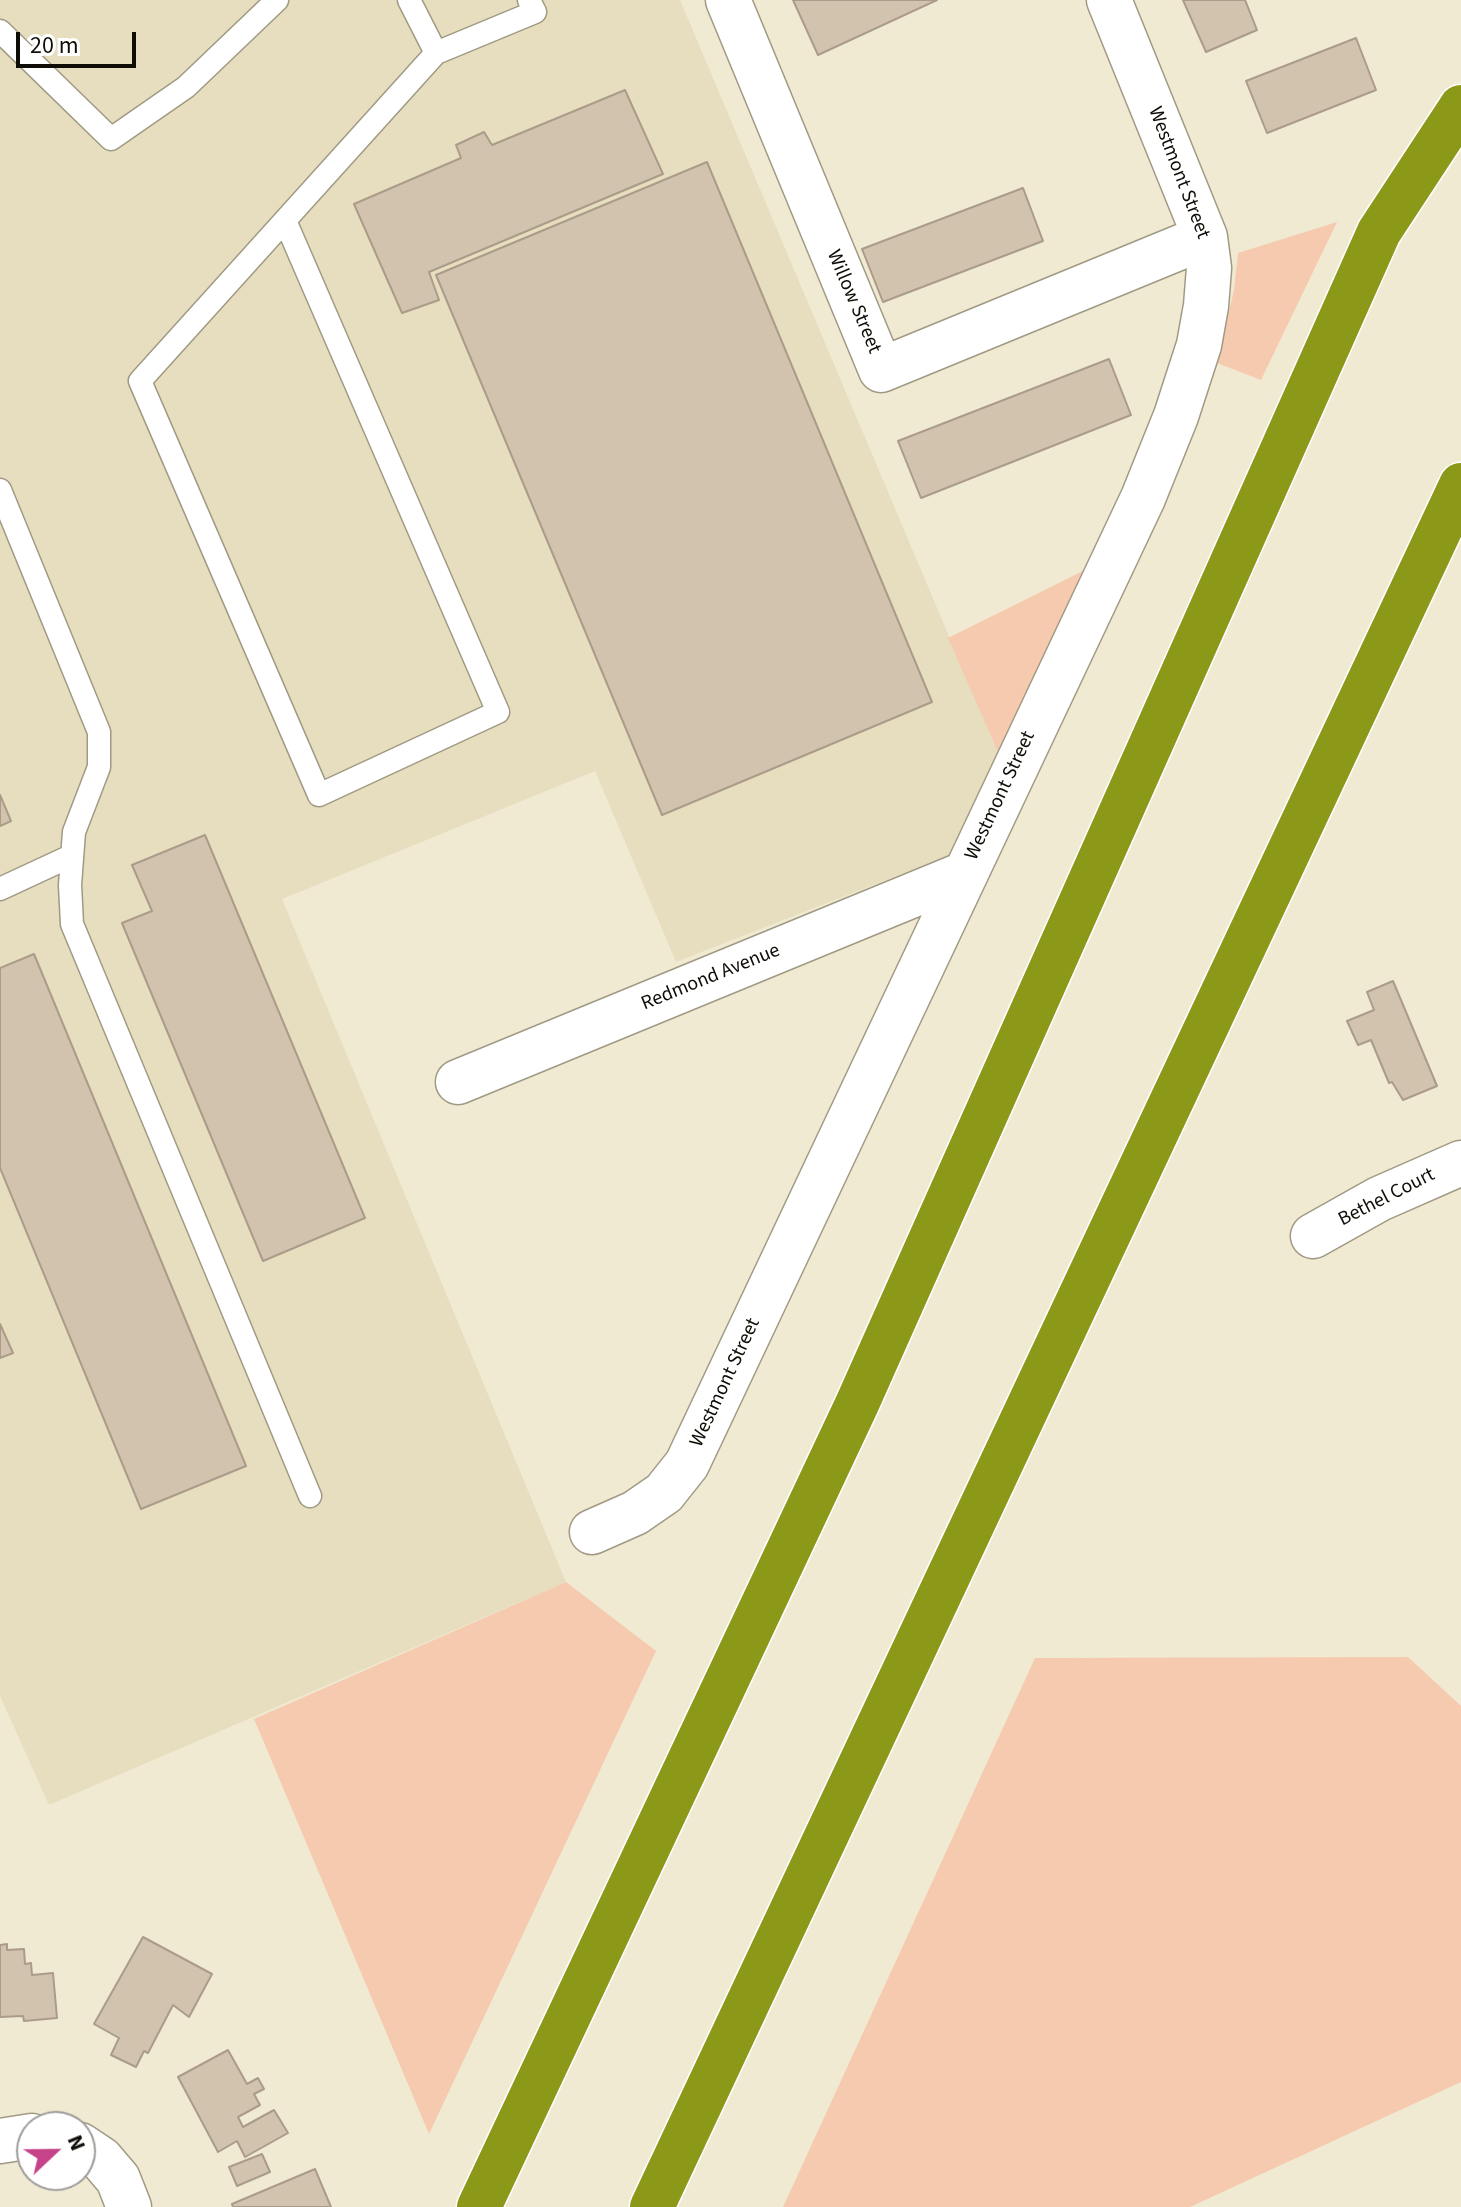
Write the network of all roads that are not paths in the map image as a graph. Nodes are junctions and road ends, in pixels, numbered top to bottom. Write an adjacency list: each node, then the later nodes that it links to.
1 (277, 0): 6 (lane)
2 (409, 0): 7 (lane)
3 (529, 0): 7 (lane)
4 (728, 0): 10 (street, Willow Street)
5 (1109, 0): 10 (street, Westmont Street)
6 (0, 31)
7 (436, 53): 9 (lane)
8 (1461, 107): 23 (highway)
9 (286, 223): 9 (lane)
10 (1205, 237): 14 (street, Westmont Street)
11 (1461, 485): 24 (highway)
12 (0, 490): 13 (lane)
13 (71, 856): 15 (lane); 19 (lane)
14 (964, 874): 16 (street, Redmond Avenue); 20 (street, Westmont Street)
15 (0, 889)
16 (458, 1082)
17 (1461, 1163): 18 (street, Bethel Court)
18 (1313, 1236)
19 (310, 1496)
20 (592, 1532)
21 (96, 2156): 22 (street)
22 (129, 2207)
23 (479, 2207)
24 (652, 2207)

